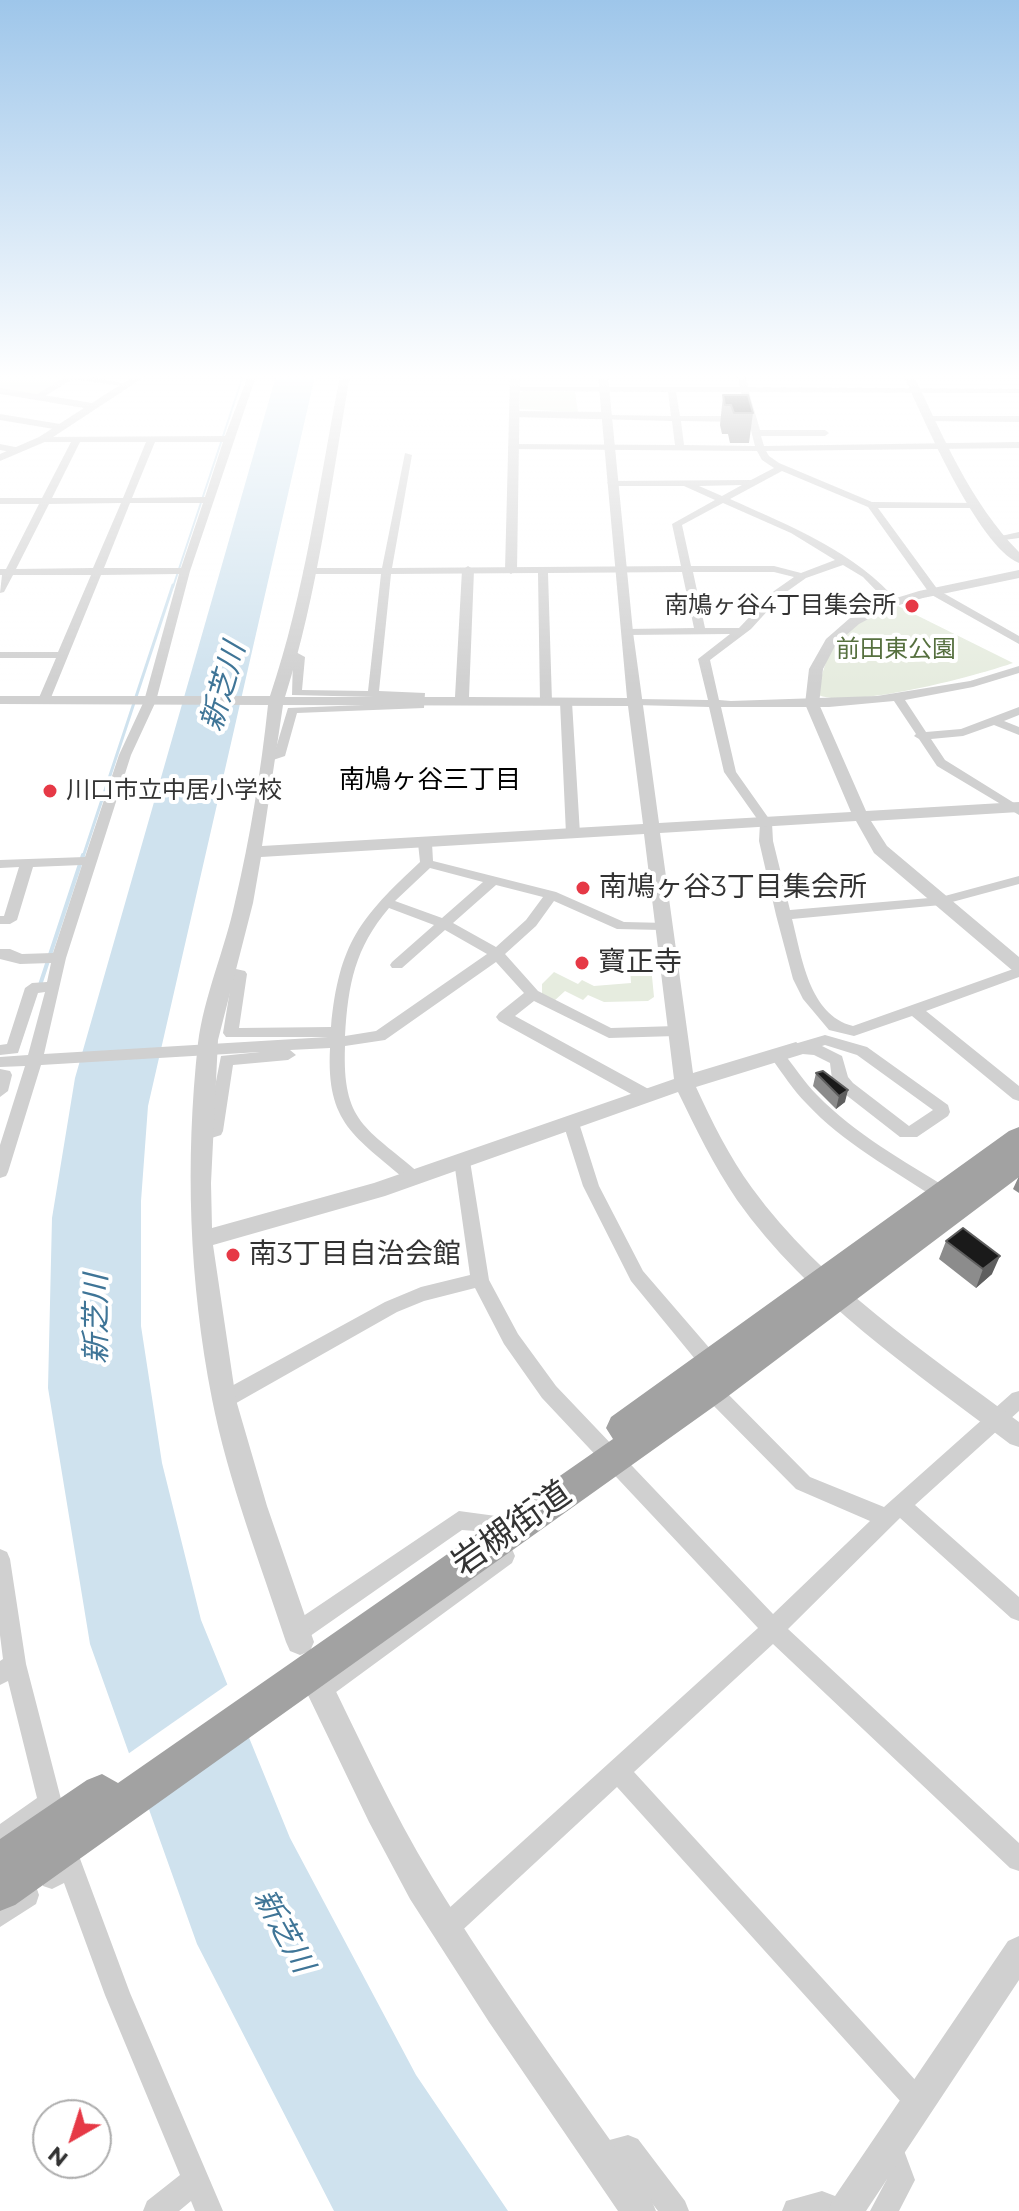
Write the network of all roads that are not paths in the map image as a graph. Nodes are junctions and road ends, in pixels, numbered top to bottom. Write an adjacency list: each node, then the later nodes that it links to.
1 (56, 479): 15 (street)
2 (135, 479): 16 (street)
3 (215, 479): 17 (street)
4 (325, 479): 32 (street)
5 (403, 479): 33 (street)
6 (512, 479): 27 (street)
7 (612, 479): 13 (street)
8 (760, 479): 11 (street)
9 (811, 479): 19 (street)
10 (961, 479): 20 (street)
11 (755, 482): 12 (street); 14 (street)
12 (685, 483): 13 (street); 14 (street)
13 (612, 487): 25 (street)
14 (722, 499): 24 (street); 29 (street)
15 (45, 500): 16 (street); 18 (street); 34 (street)
16 (126, 500): 17 (street); 30 (street)
17 (208, 500): 31 (street)
18 (0, 501)
19 (871, 505): 20 (street); 38 (street)
20 (974, 505): 22 (street)
21 (1019, 535): 22 (street)
22 (997, 538): 23 (street)
23 (1019, 559)
24 (843, 561): 36 (street); 39 (street)
25 (619, 569): 28 (street); 29 (street); 42 (street)
26 (468, 570): 27 (street); 33 (street); 55 (street)
27 (511, 570): 28 (street)
28 (543, 570): 56 (street)
29 (686, 570): 36 (street); 40 (street)
30 (97, 571): 31 (street); 34 (street); 46 (street)
31 (185, 571): 52 (street)
32 (308, 571): 33 (street); 44 (street)
33 (386, 571): 48 (street)
34 (4, 572): 37 (street)
35 (1019, 574): 38 (street)
36 (802, 576): 41 (street)
37 (0, 590)
38 (934, 592): 39 (street); 43 (street)
39 (894, 603): 60 (street)
40 (700, 631): 41 (street); 42 (street)
41 (742, 631): 59 (street)
42 (626, 632): 58 (street)
43 (1019, 641)
44 (292, 653): 48 (street); 53 (street)
45 (0, 655): 46 (street)
46 (62, 655): 51 (street)
47 (1019, 669): 49 (street)
48 (373, 695): 54 (street)
49 (898, 698): 60 (street); 64 (street)
50 (0, 700): 51 (street)
51 (44, 700): 52 (street)
52 (153, 701): 53 (street); 73 (street)
53 (273, 701): 54 (street); 65 (street)
54 (421, 702): 55 (street); 65 (street)
55 (462, 702): 56 (street)
56 (546, 702): 57 (street)
57 (566, 702): 58 (street); 70 (street)
58 (635, 702): 59 (street); 69 (street)
59 (713, 703): 60 (street); 68 (street)
60 (812, 704): 67 (street)
61 (1019, 711): 62 (street)
62 (995, 721): 63 (street); 64 (street)
63 (1019, 731)
64 (920, 736): 66 (street)
65 (270, 757): 72 (street)
66 (1017, 808): 67 (street)
67 (860, 815): 68 (street); 80 (street)
68 (766, 823): 69 (street); 82 (street)
69 (651, 829): 70 (street); 85 (street)
70 (573, 834): 71 (street)
71 (425, 843): 72 (street); 75 (street)
72 (253, 852): 91 (street)
73 (89, 861): 74 (street); 88 (street)
74 (27, 863): 76 (street); 83 (street)
75 (427, 863): 77 (street); 81 (street)
76 (0, 864)
77 (493, 880): 79 (street); 84 (street)
78 (1019, 880): 80 (street)
79 (551, 895): 85 (street); 87 (street)
80 (941, 901): 82 (street); 90 (street)
81 (387, 903): 84 (street); 96 (street)
82 (783, 915): 94 (street)
83 (0, 920)
84 (445, 924): 87 (street); 89 (street)
85 (662, 926): 95 (street)
86 (0, 954): 88 (street)
87 (497, 954): 93 (street); 96 (street)
88 (59, 958): 92 (street)
89 (397, 965)
90 (1019, 970): 94 (street)
91 (227, 972): 96 (street); 97 (street)
92 (50, 987): 98 (street); 101 (street)
93 (533, 994): 95 (street); 108 (street)
94 (914, 1009): 107 (street)
95 (676, 1031): 105 (street)
96 (338, 1042): 97 (street); 110 (street); 116 (street)
97 (206, 1049): 101 (street); 110 (street)
98 (0, 1050)
99 (862, 1051): 100 (street); 102 (street); 102 (street)
100 (787, 1052): 102 (street); 105 (street); 117 (street)
101 (35, 1060): 103 (street); 112 (street)
102 (837, 1060)
103 (0, 1062)
104 (0, 1075): 106 (street)
105 (684, 1083): 108 (street); 120 (street)
106 (0, 1091)
107 (1019, 1095)
108 (648, 1096): 109 (street)
109 (571, 1123): 113 (street); 121 (street)
110 (202, 1135): 118 (street)
111 (1019, 1138): 117 (highway, 岩槻街道)
112 (2, 1150): 115 (street)
113 (462, 1161): 116 (street); 119 (street)
114 (1019, 1162): 120 (highway, 岩槻街道)
115 (0, 1172)
116 (413, 1177): 118 (street)
117 (943, 1194): 120 (highway, 岩槻街道)
118 (201, 1240): 123 (street)
119 (480, 1280): 123 (street); 126 (street)
120 (830, 1290): 121 (highway, 岩槻街道); 124 (street)
121 (711, 1377): 126 (highway, 岩槻街道); 127 (street)
122 (1019, 1399): 124 (street)
123 (224, 1400): 132 (street)
124 (997, 1419): 125 (street); 127 (street)
125 (1019, 1436)
126 (607, 1452): 131 (street); 132 (highway, 岩槻街道); 132 (highway, 岩槻街道)
127 (894, 1512): 130 (street); 131 (street)
128 (505, 1556): 132 (street)
129 (0, 1559): 133 (street)
130 (1019, 1611)
131 (773, 1629): 134 (street); 137 (street)
132 (300, 1667): 135 (highway, 岩槻街道); 141 (street)
133 (8, 1669): 136 (street)
134 (617, 1770): 141 (street); 143 (street)
135 (81, 1821): 138 (highway, 岩槻街道); 139 (highway, 岩槻街道)
136 (0, 1838)
137 (1019, 1859)
138 (0, 1864)
139 (0, 1890)
140 (0, 1915): 146 (street)
141 (446, 1928): 145 (street)
142 (1019, 1952): 143 (street)
143 (919, 2103): 144 (street)
144 (889, 2147): 153 (street); 154 (street)
145 (601, 2155): 149 (street); 150 (street)
146 (194, 2181): 147 (street); 148 (street)
147 (157, 2211)
148 (209, 2211)
149 (639, 2211)
150 (675, 2211)
151 (796, 2211): 152 (street)
152 (838, 2211)
153 (845, 2211)
154 (884, 2211)

